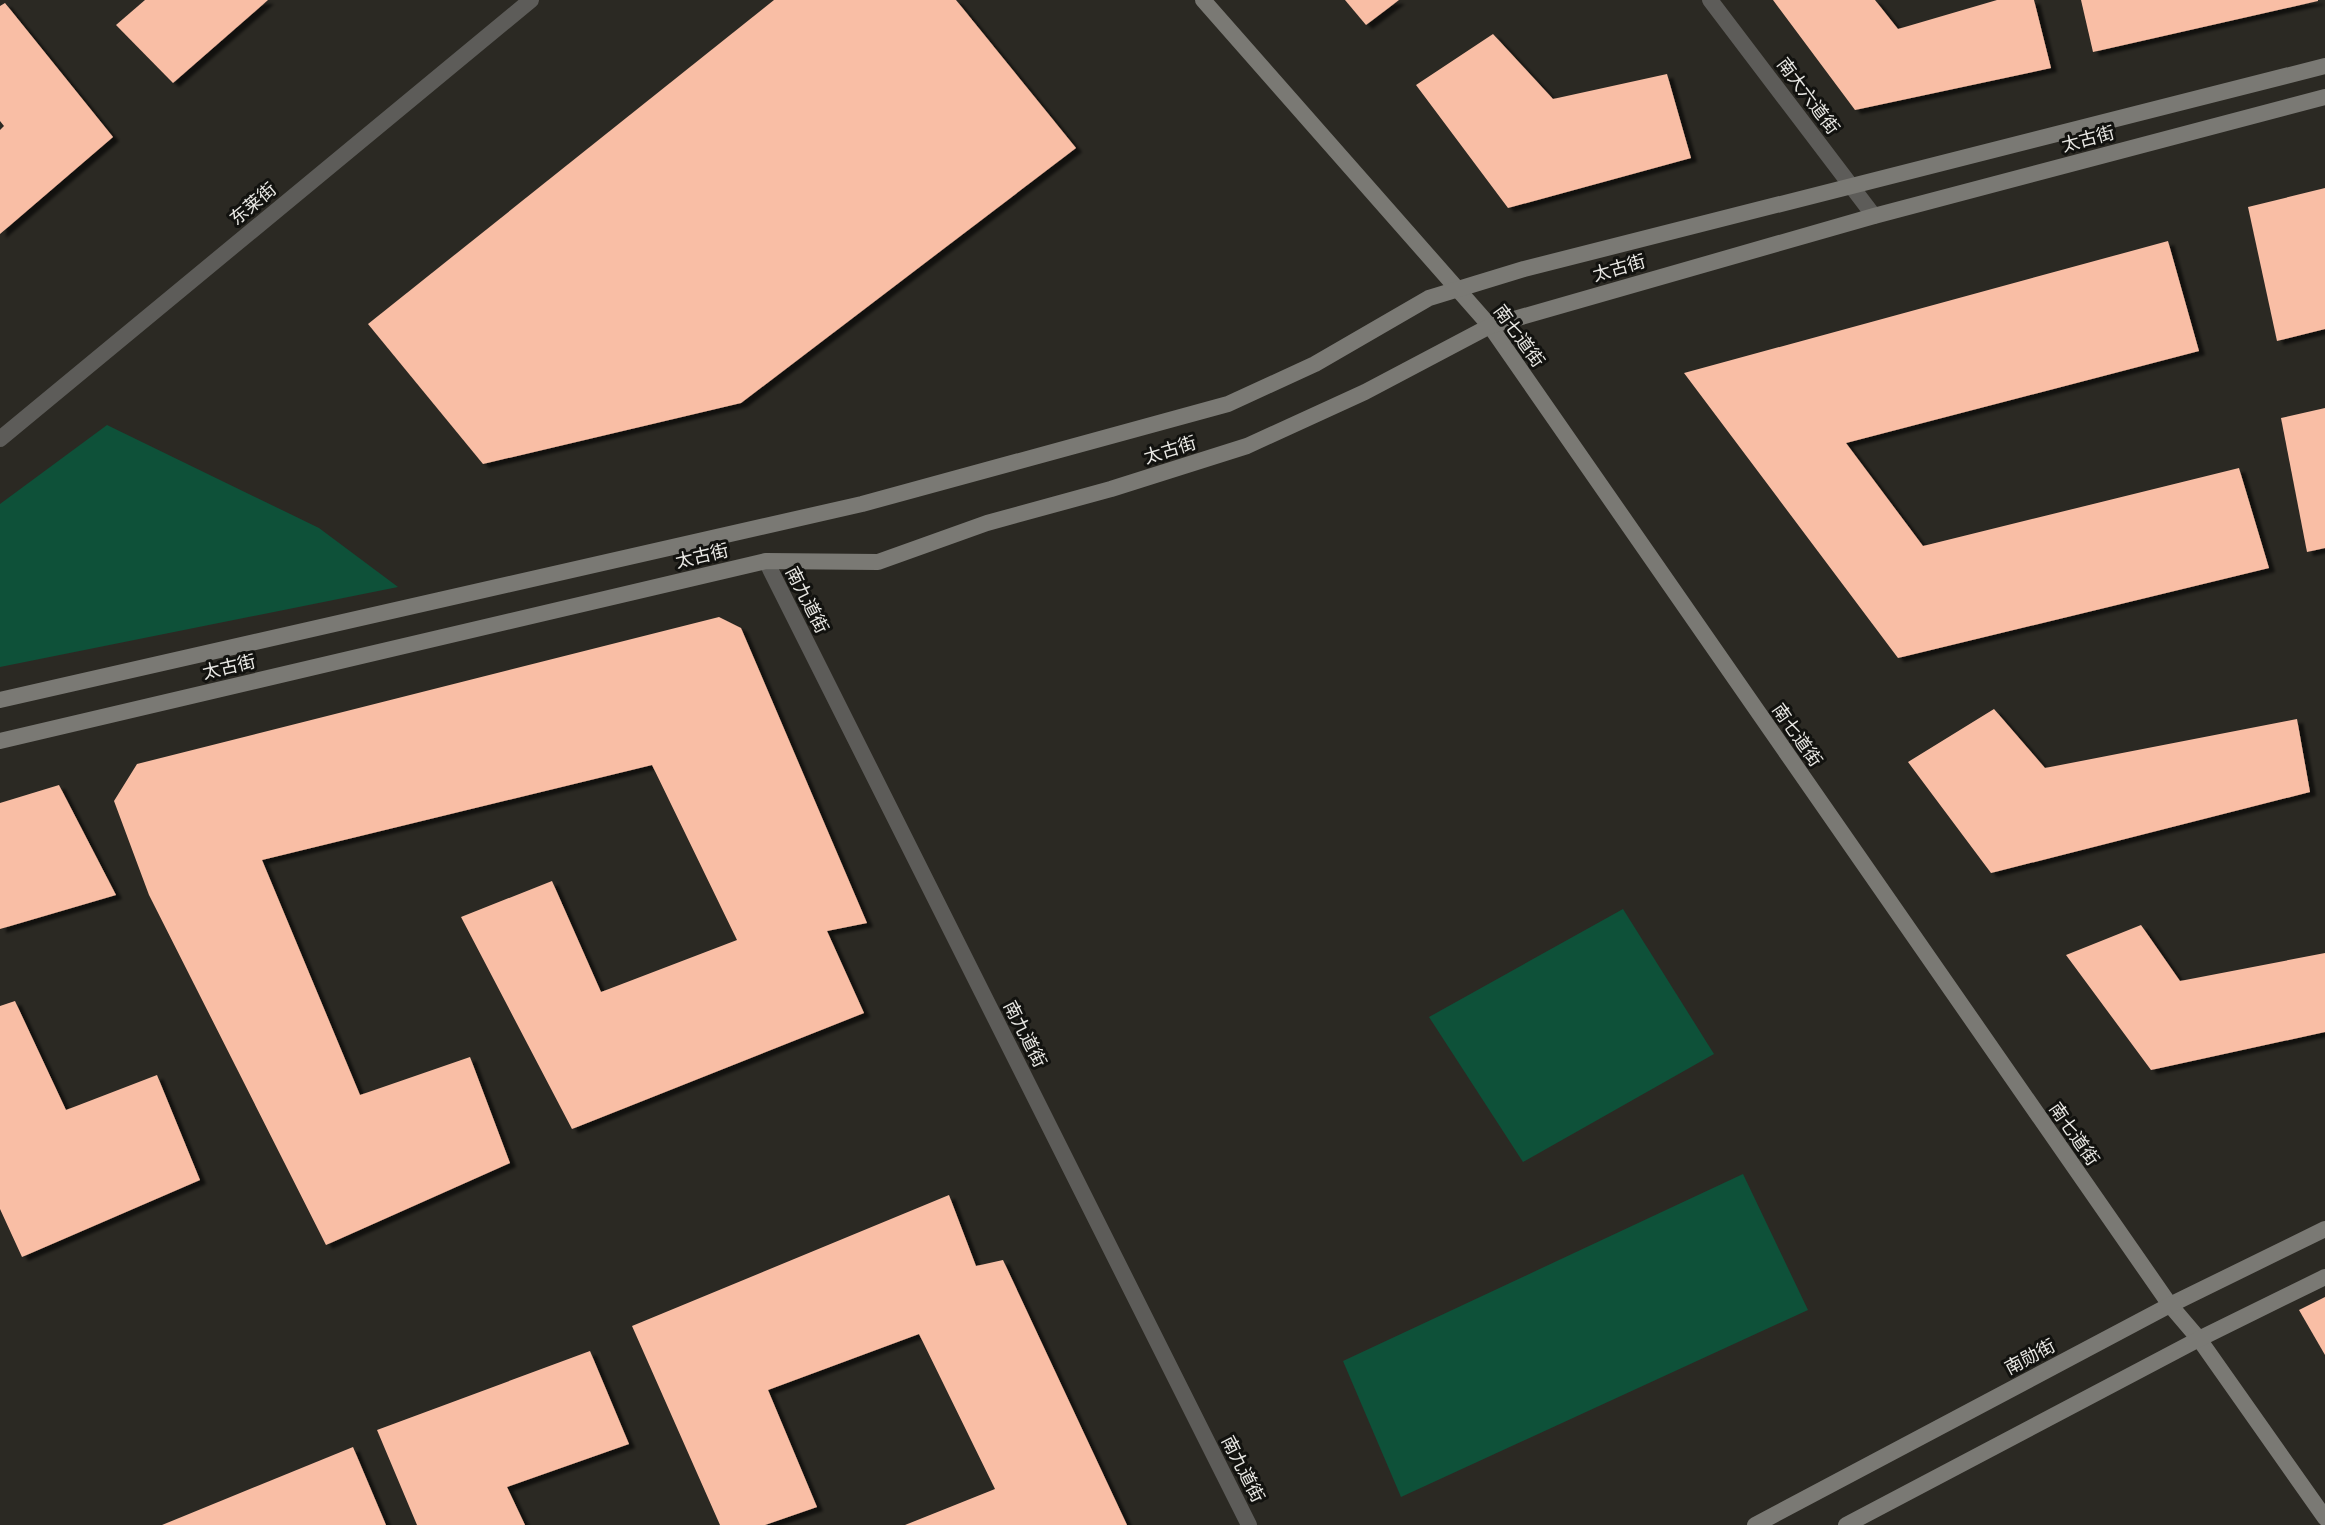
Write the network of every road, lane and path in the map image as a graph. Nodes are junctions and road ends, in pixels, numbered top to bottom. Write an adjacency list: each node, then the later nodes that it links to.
1 (531, 0): 10 (street, 东莱街)
2 (1203, 0): 8 (main road, 南七道街)
3 (1710, 0): 6 (street, 南大六道街)
4 (2325, 66): 6 (main road, 太古街)
5 (2325, 98): 7 (main road, 太古街)
6 (1852, 186): 7 (street, 南大六道街); 8 (main road, 太古街)
7 (1874, 216): 9 (main road, 太古街)
8 (1458, 290): 9 (main road, 南七道街); 12 (main road, 太古街)
9 (1490, 326): 11 (main road, 太古街); 16 (main road, 南七道街)
10 (0, 439)
11 (766, 561): 13 (main road, 太古街); 19 (street, 南九道街)
12 (0, 700)
13 (0, 741)
14 (2325, 1229): 16 (main road, 南勋街)
15 (2325, 1277): 17 (main road)
16 (2170, 1305): 17 (main road, 南七道街); 20 (main road, 南勋街)
17 (2199, 1339): 18 (main road, 南七道街); 21 (main road)
18 (2325, 1518)
19 (1249, 1525)
20 (1755, 1525)
21 (1846, 1525)

